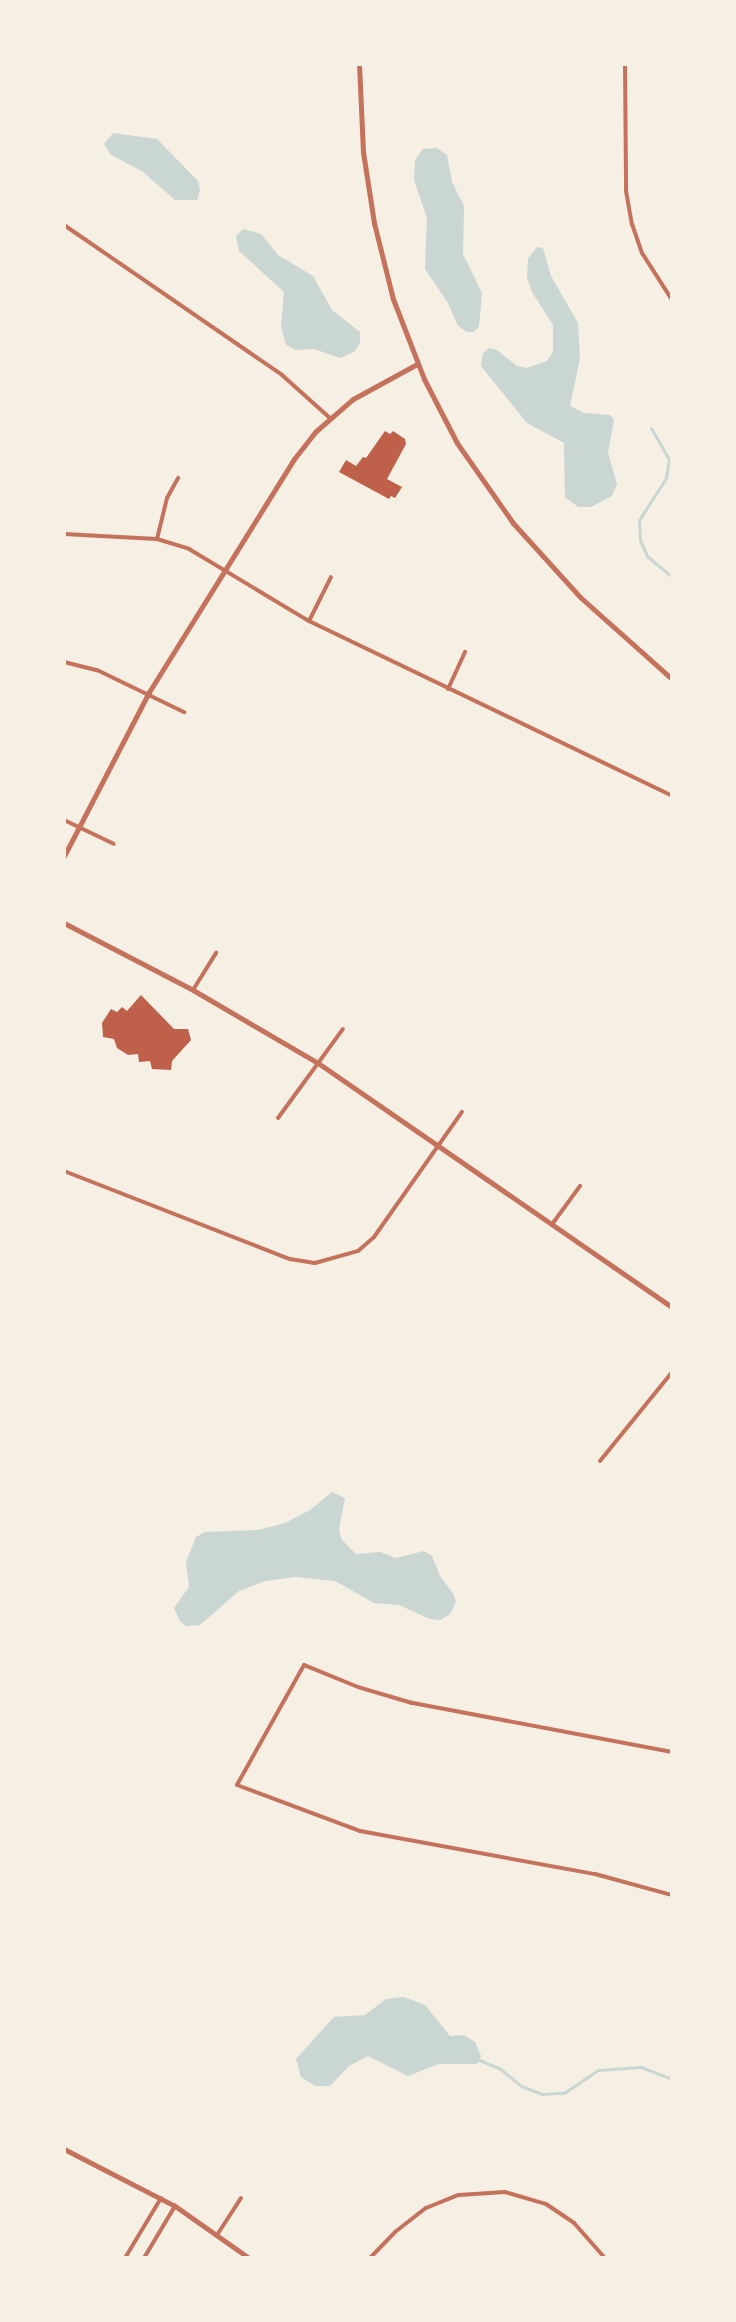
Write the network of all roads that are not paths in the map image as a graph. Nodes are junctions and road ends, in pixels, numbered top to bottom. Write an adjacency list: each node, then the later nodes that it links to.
1 (359, 64): 5 (street)
2 (625, 64): 4 (street)
3 (64, 225): 6 (street)
4 (672, 300)
5 (417, 364): 6 (street); 15 (street)
6 (330, 418): 10 (street)
7 (178, 478): 9 (street)
8 (64, 534): 9 (street)
9 (157, 539): 10 (street)
10 (225, 571): 12 (street); 17 (street)
11 (331, 577): 12 (street)
12 (309, 621): 16 (street)
13 (465, 652): 16 (street)
14 (64, 662): 17 (street)
15 (672, 679)
16 (448, 689): 19 (street)
17 (149, 692): 18 (street); 21 (street)
18 (184, 712)
19 (672, 796)
20 (64, 820): 21 (street)
21 (78, 826): 22 (street); 23 (street)
22 (114, 844)
23 (64, 856)
24 (64, 923): 26 (street)
25 (216, 953): 26 (street)
26 (193, 990): 28 (street)
27 (343, 1029): 28 (street)
28 (318, 1063): 30 (street); 31 (street)
29 (462, 1112): 31 (street)
30 (278, 1118)
31 (439, 1144): 32 (street); 34 (street)
32 (64, 1171)
33 (580, 1186): 34 (street)
34 (553, 1223): 35 (street)
35 (672, 1307)
36 (672, 1372): 37 (street)
37 (600, 1461)
38 (672, 1752): 39 (street)
39 (672, 1895)
40 (64, 2149): 41 (street)
41 (161, 2198): 43 (street); 45 (street)
42 (241, 2198): 44 (street)
43 (175, 2206): 44 (street); 46 (street)
44 (217, 2235): 47 (street)
45 (125, 2258)
46 (144, 2258)
47 (249, 2258)
48 (370, 2258): 49 (street)
49 (605, 2258)

